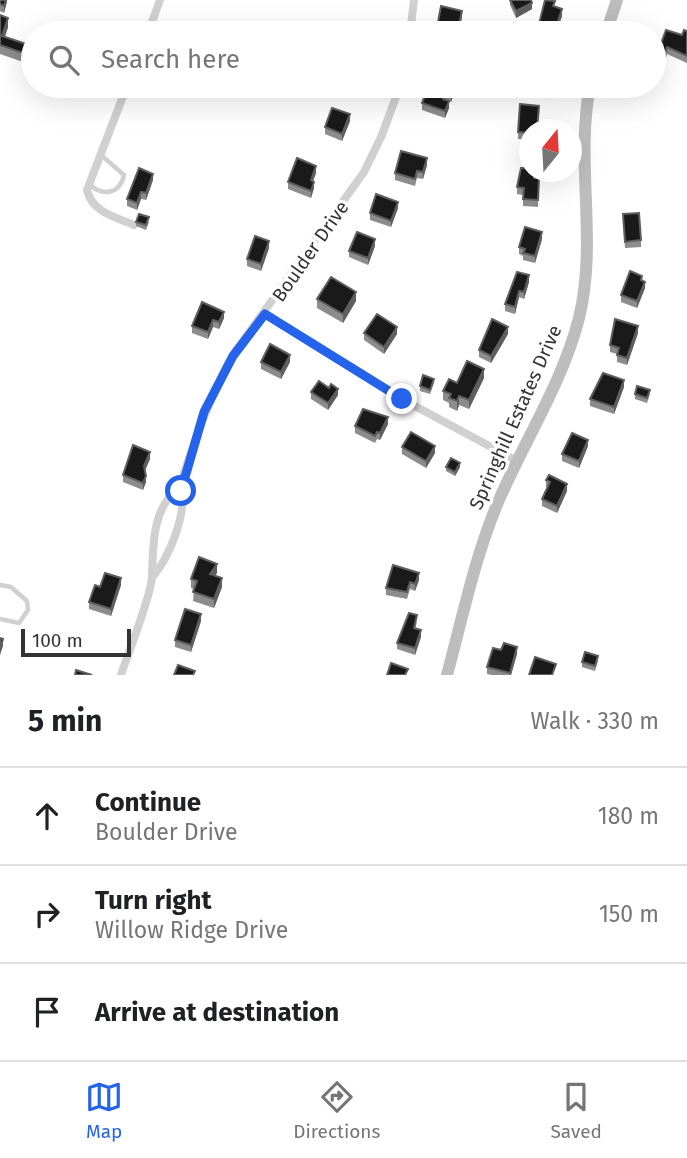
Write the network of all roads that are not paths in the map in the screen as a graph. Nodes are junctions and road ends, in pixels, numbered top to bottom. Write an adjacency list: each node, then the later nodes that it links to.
1 (160, 0): 4 (street)
2 (414, 0): 5 (street)
3 (617, 0): 6 (street)
4 (152, 21)
5 (411, 21)
6 (610, 21)
7 (122, 98): 10 (street)
8 (396, 98): 13 (street, Boulder Drive)
9 (588, 98): 14 (street, Springhill Estates Drive)
10 (101, 155): 11 (street); 11 (lane)
11 (89, 184): 12 (street)
12 (134, 225)
13 (265, 314): 14 (street); 15 (street, Boulder Drive)
14 (517, 461): 20 (street, Springhill Estates Drive)
15 (179, 488): 16 (street, Boulder Drive); 16 (street, Boulder Drive)
16 (152, 578): 19 (street, Boulder Drive)
17 (0, 585): 18 (lane)
18 (0, 619)
19 (121, 675)
20 (447, 675)

